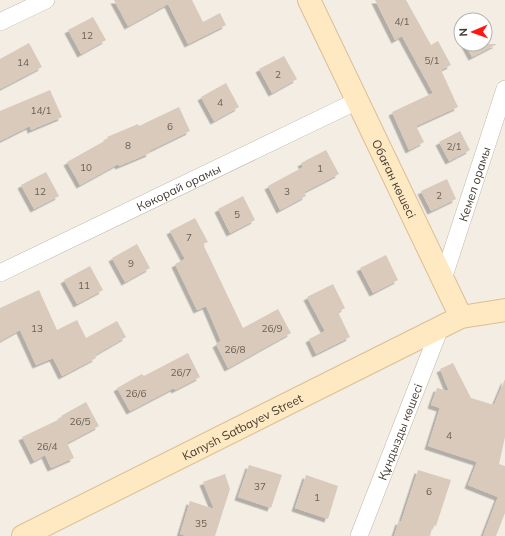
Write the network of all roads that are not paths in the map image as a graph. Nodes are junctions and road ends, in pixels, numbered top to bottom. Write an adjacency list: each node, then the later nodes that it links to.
1 (46, 0): 3 (street)
2 (309, 0): 5 (street, Обаған көшесі)
3 (0, 22)
4 (505, 89): 7 (street, Кемел орамы)
5 (357, 101): 6 (street, Көкорай орамы); 7 (street, Обаған көшесі)
6 (0, 272)
7 (443, 279): 9 (street, Обаған көшесі)
8 (505, 310): 9 (street)
9 (461, 317): 10 (street, Kanysh Satbayev Street)
10 (440, 328): 11 (street, Kanysh Satbayev Street); 12 (street, Құндызды көшесі)
11 (23, 536)
12 (359, 536)

